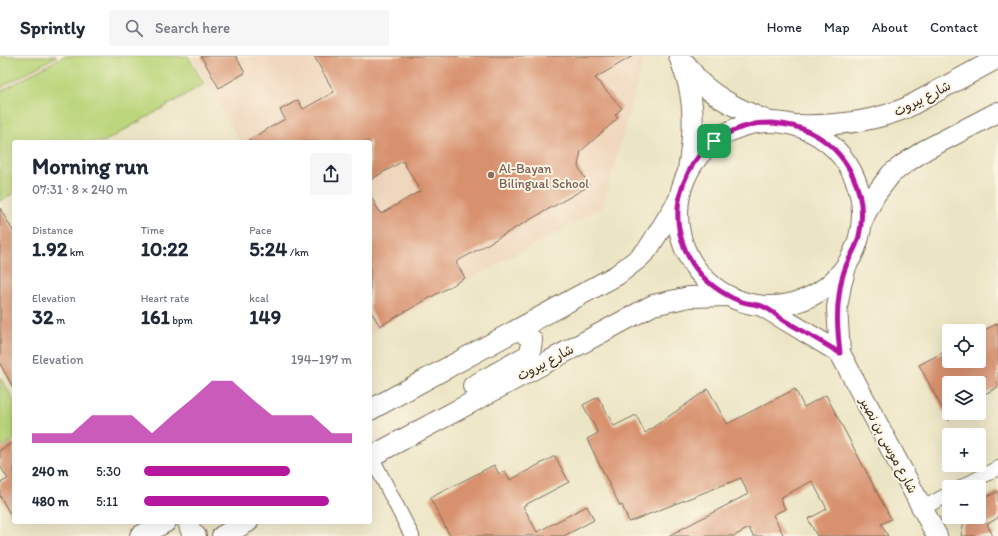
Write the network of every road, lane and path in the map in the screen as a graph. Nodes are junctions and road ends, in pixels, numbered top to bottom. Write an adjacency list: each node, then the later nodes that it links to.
1 (679, 56): 4 (main road); 6 (main road)
2 (998, 58): 5 (main road, شارع بيروت)
3 (998, 112): 8 (main road)
4 (772, 123): 5 (main road); 6 (main road)
5 (792, 125): 8 (main road)
6 (688, 172): 7 (main road)
7 (678, 202): 10 (main road); 12 (main road)
8 (862, 222): 9 (main road)
9 (846, 265): 11 (main road); 13 (main road, شارع موسى بن نصير)
10 (728, 296): 11 (main road); 15 (main road, شارع بيروت)
11 (762, 306): 13 (main road)
12 (519, 329): 14 (main road); 15 (main road)
13 (840, 353): 21 (main road, شارع موسى بن نصير)
14 (372, 409)
15 (398, 442): 16 (main road, شارع بيروت)
16 (372, 455)
17 (372, 460): 28 (street)
18 (998, 468): 19 (street)
19 (975, 480)
20 (942, 498): 21 (street)
21 (922, 508): 29 (main road, شارع موسى بن نصير)
22 (162, 524): 25 (main road)
23 (189, 524): 26 (main road)
24 (244, 524): 27 (main road)
25 (140, 536)
26 (196, 536)
27 (222, 536)
28 (412, 536)
29 (937, 536)

